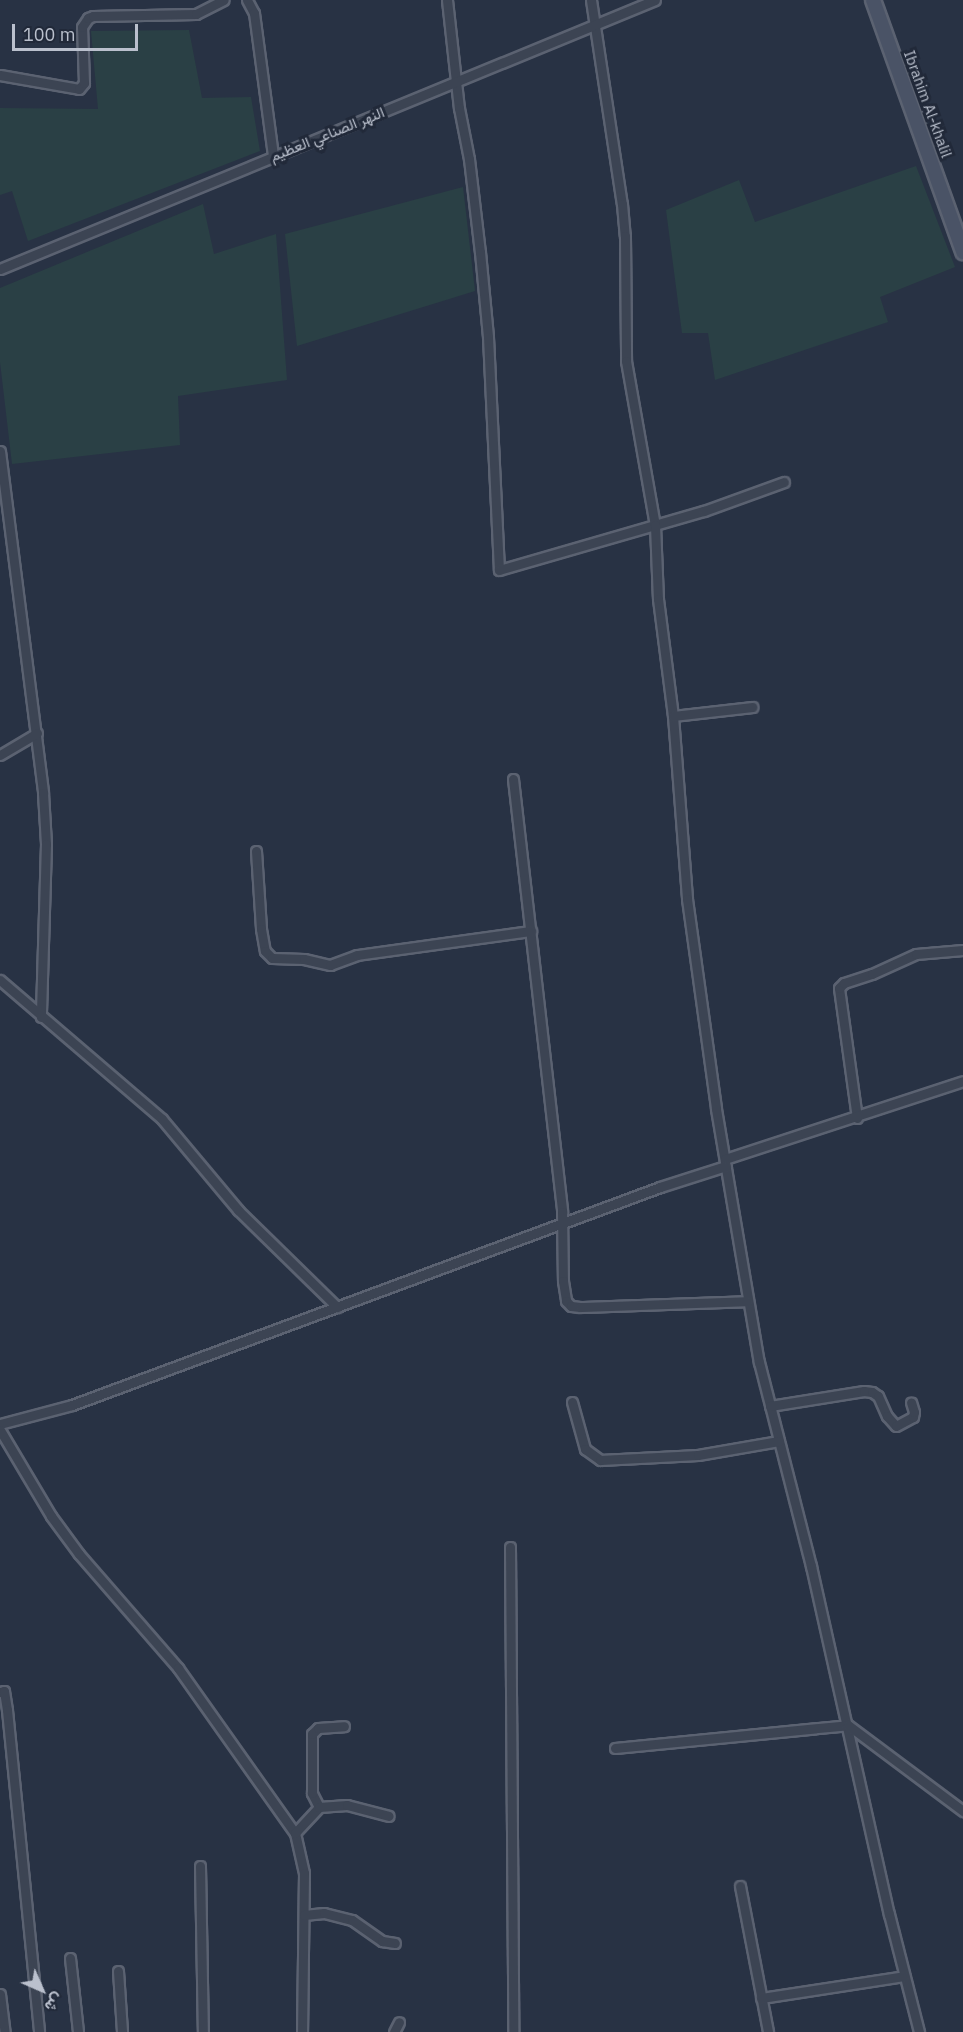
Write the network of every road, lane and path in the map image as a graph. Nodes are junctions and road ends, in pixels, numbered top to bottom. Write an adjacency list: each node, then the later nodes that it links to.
1 (224, 0): 8 (street)
2 (248, 0): 10 (street)
3 (447, 0): 9 (street)
4 (591, 0): 7 (street)
5 (655, 0): 7 (street, النهر الصناعي العظيم)
6 (873, 0): 11 (street, Ibrahim Al-khalil)
7 (595, 25): 9 (street, النهر الصناعي العظيم); 15 (street)
8 (0, 75)
9 (455, 81): 10 (street, النهر الصناعي العظيم); 15 (street)
10 (273, 156): 12 (street, النهر الصناعي العظيم)
11 (963, 252)
12 (0, 269)
13 (0, 451): 18 (street)
14 (784, 482): 15 (street)
15 (654, 525): 17 (street)
16 (752, 707): 17 (street)
17 (673, 716): 28 (street)
18 (37, 733): 19 (street); 25 (street)
19 (0, 755)
20 (513, 779): 22 (street)
21 (256, 851): 22 (street)
22 (531, 931): 29 (street)
23 (963, 950): 27 (street)
24 (0, 980): 25 (street)
25 (41, 1017): 31 (street)
26 (963, 1081): 27 (street)
27 (857, 1118): 28 (street)
28 (725, 1163): 29 (street); 30 (street)
29 (563, 1224): 30 (street); 31 (street)
30 (748, 1301): 34 (street)
31 (337, 1307): 35 (street)
32 (572, 1402): 37 (street)
33 (911, 1402): 34 (street)
34 (770, 1406): 37 (street)
35 (0, 1424)
36 (0, 1430): 46 (street)
37 (779, 1441): 40 (street)
38 (510, 1547): 64 (street)
39 (0, 1692): 58 (street)
40 (848, 1725): 42 (street); 44 (street); 53 (street)
41 (344, 1726): 43 (street)
42 (615, 1748)
43 (319, 1807): 45 (street); 46 (street)
44 (963, 1811)
45 (388, 1816)
46 (295, 1833): 49 (street)
47 (200, 1866): 61 (street)
48 (740, 1886): 55 (street)
49 (303, 1915): 50 (street); 62 (street)
50 (395, 1943)
51 (70, 1958): 59 (street)
52 (118, 1971): 60 (street)
53 (904, 1976): 55 (street); 66 (street)
54 (0, 1994): 57 (street)
55 (761, 1998): 65 (street)
56 (399, 2022): 63 (street)
57 (5, 2032)
58 (39, 2032)
59 (78, 2032)
60 (122, 2032)
61 (203, 2032)
62 (302, 2032)
63 (394, 2032)
64 (513, 2032)
65 (768, 2032)
66 (919, 2032)

